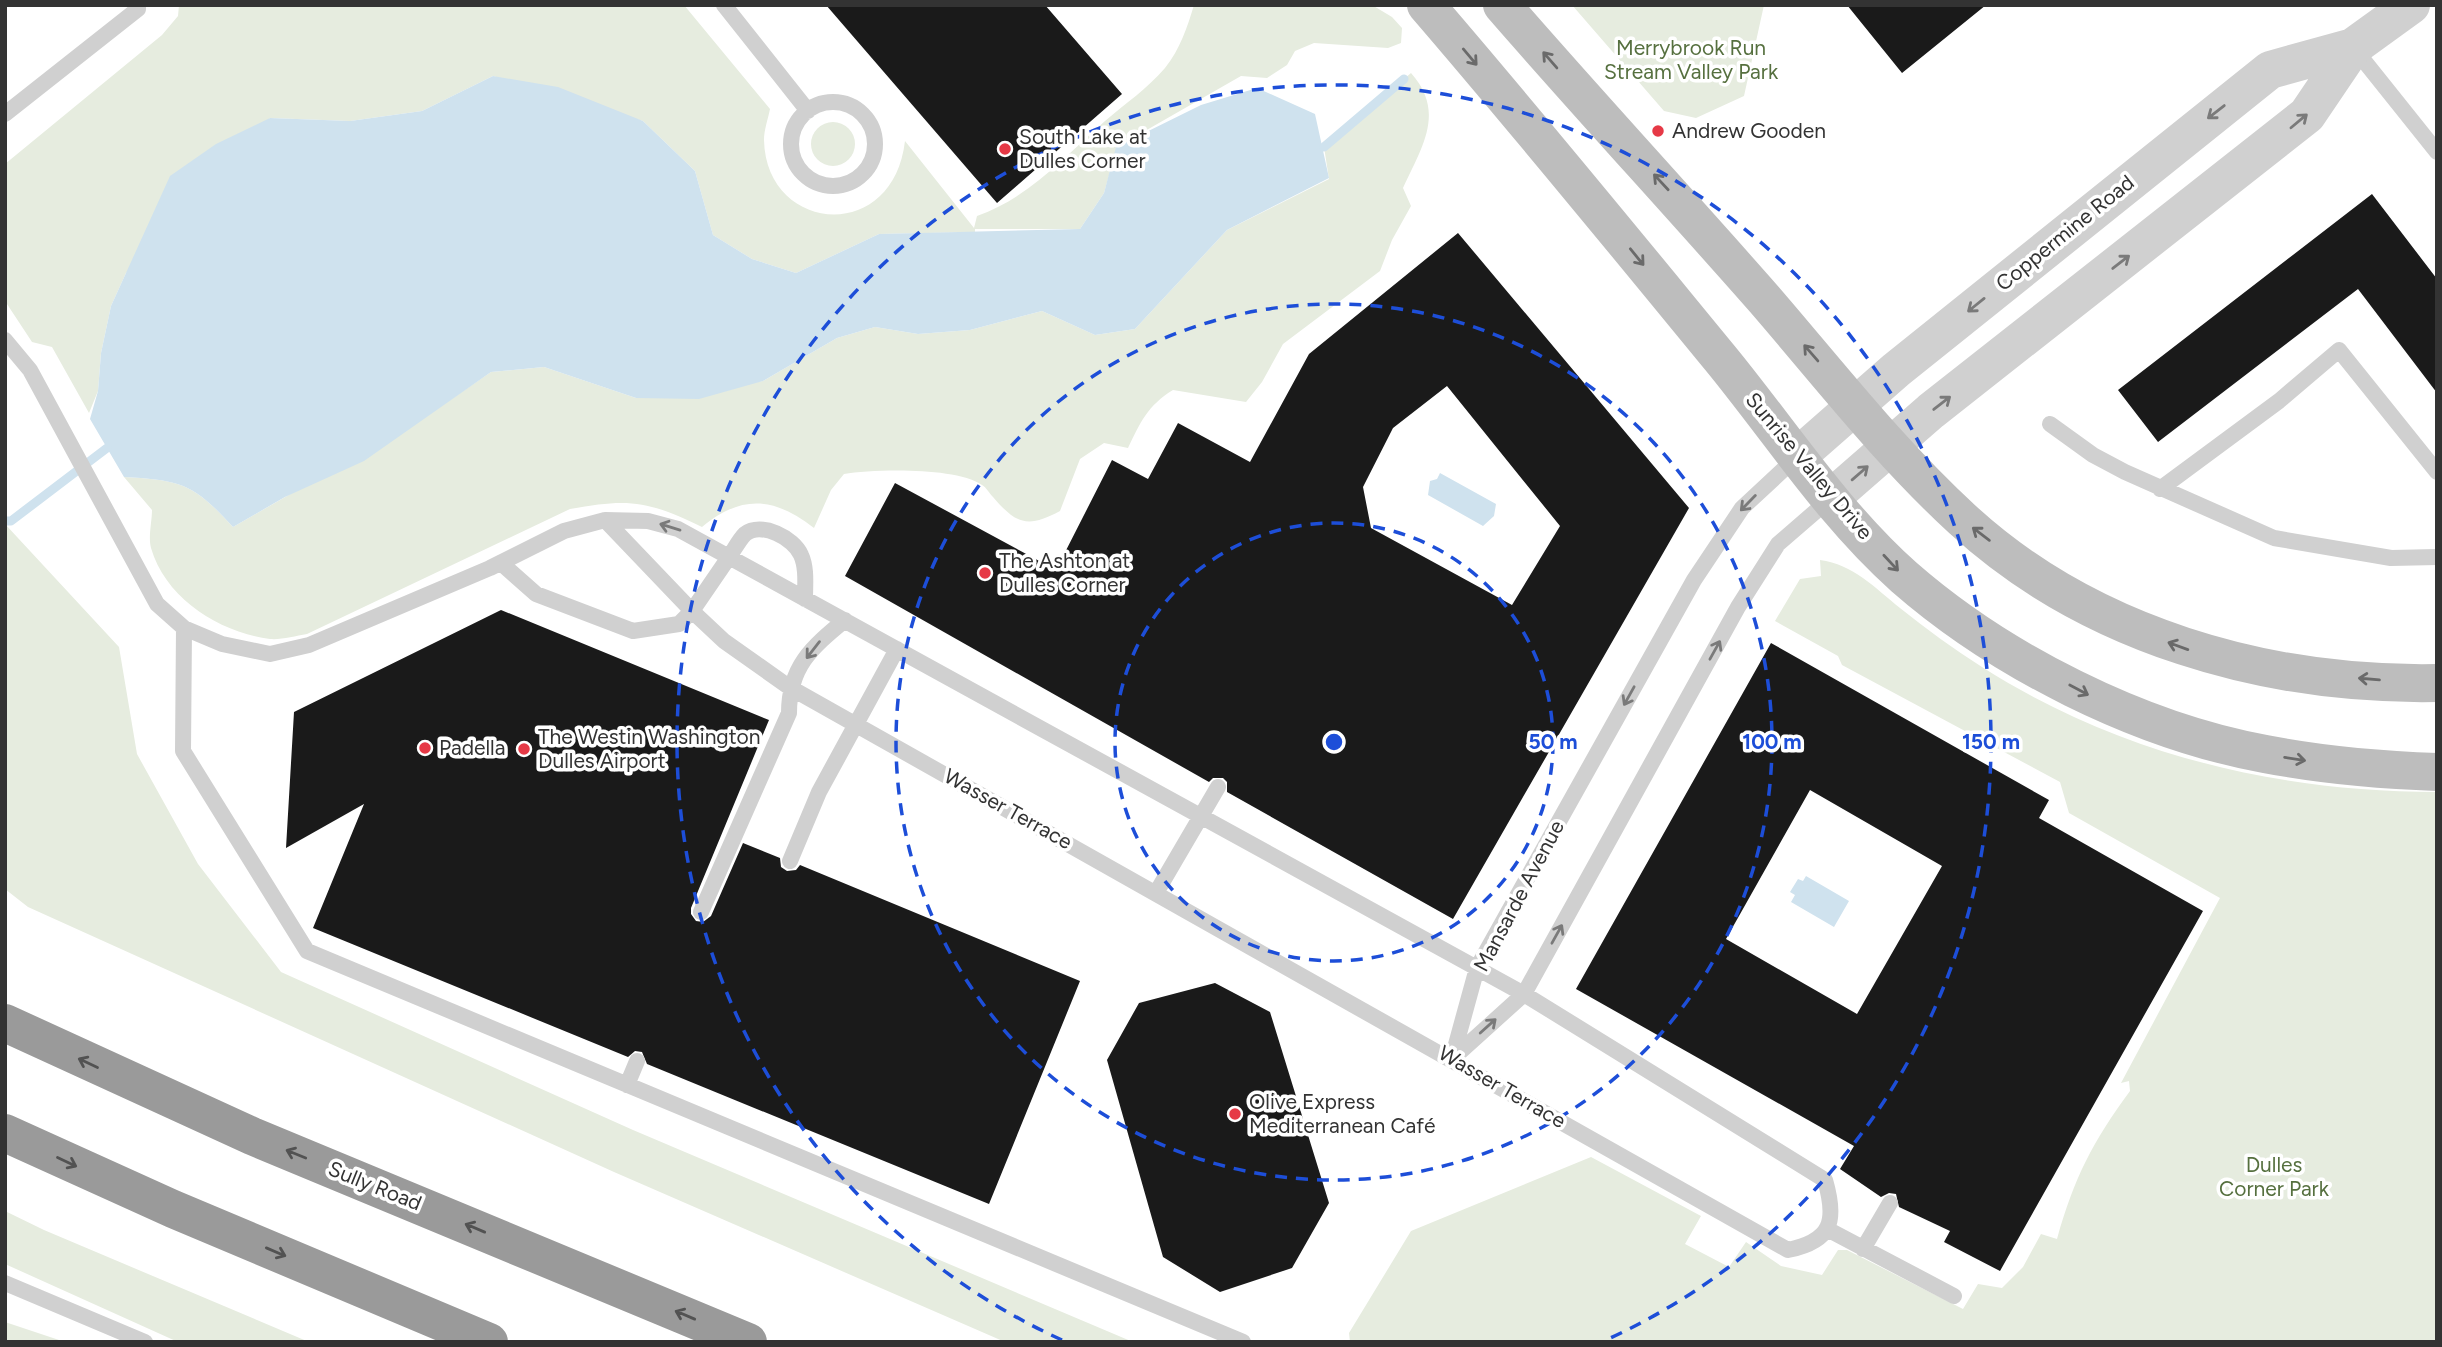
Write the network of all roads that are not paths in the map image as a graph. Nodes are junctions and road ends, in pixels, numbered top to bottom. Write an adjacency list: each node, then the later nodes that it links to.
1 (138, 5): 8 (lane)
2 (724, 5): 7 (lane)
3 (1426, 5): 14 (main road, Sunrise Valley Drive, one-way to 14)
4 (1502, 5): 11 (main road, one-way to 4)
5 (2411, 5): 6 (street, Coppermine Road)
6 (2353, 47): 9 (lane); 11 (street, Coppermine Road, one-way to 11); 13 (street, Coppermine Road, one-way to 6)
7 (808, 111): 7 (lane)
8 (5, 114)
9 (2437, 152)
10 (5, 340): 25 (lane)
11 (1854, 405): 13 (main road); 14 (street, Coppermine Road)
12 (2050, 424): 16 (lane)
13 (1890, 447): 17 (street, Coppermine Road, one-way to 13); 27 (main road, one-way to 13)
14 (1798, 456): 17 (main road, Sunrise Valley Drive); 36 (lane, Mansarde Avenue, one-way to 36)
15 (2437, 471): 16 (lane)
16 (2160, 489): 19 (lane)
17 (1830, 499): 30 (main road, Sunrise Valley Drive, one-way to 30); 37 (lane, one-way to 17)
18 (605, 520): 20 (lane, one-way to 18); 21 (lane); 23 (lane, Wasser Terrace)
19 (2437, 556)
20 (729, 557): 22 (lane); 22 (lane); 23 (lane)
21 (500, 563): 23 (lane); 25 (lane)
22 (805, 599): 24 (lane)
23 (692, 611): 28 (lane, Wasser Terrace)
24 (845, 620): 26 (lane); 28 (lane, one-way to 28)
25 (184, 628): 41 (lane)
26 (897, 649): 29 (lane); 32 (lane)
27 (2437, 683)
28 (789, 687): 29 (lane, Wasser Terrace); 35 (lane)
29 (855, 723): 33 (lane); 34 (lane, Wasser Terrace)
30 (2437, 772)
31 (1218, 787): 32 (lane)
32 (1201, 816): 34 (lane); 36 (lane)
33 (790, 861)
34 (1156, 893): 39 (lane, Wasser Terrace)
35 (701, 912)
36 (1477, 968): 37 (lane); 39 (lane, Mansarde Avenue)
37 (1524, 994): 39 (lane, one-way to 37); 44 (lane)
38 (5, 1023): 50 (highway, Sully Road, one-way to 38)
39 (1452, 1059): 44 (lane, Wasser Terrace)
40 (637, 1061): 41 (lane)
41 (627, 1085): 51 (lane)
42 (5, 1133): 49 (highway, one-way to 49)
43 (1890, 1203): 45 (lane)
44 (1827, 1229): 45 (lane)
45 (1863, 1249): 47 (lane)
46 (5, 1283): 48 (lane)
47 (1954, 1296)
48 (145, 1342)
49 (489, 1342)
50 (748, 1342)
51 (1243, 1342)

